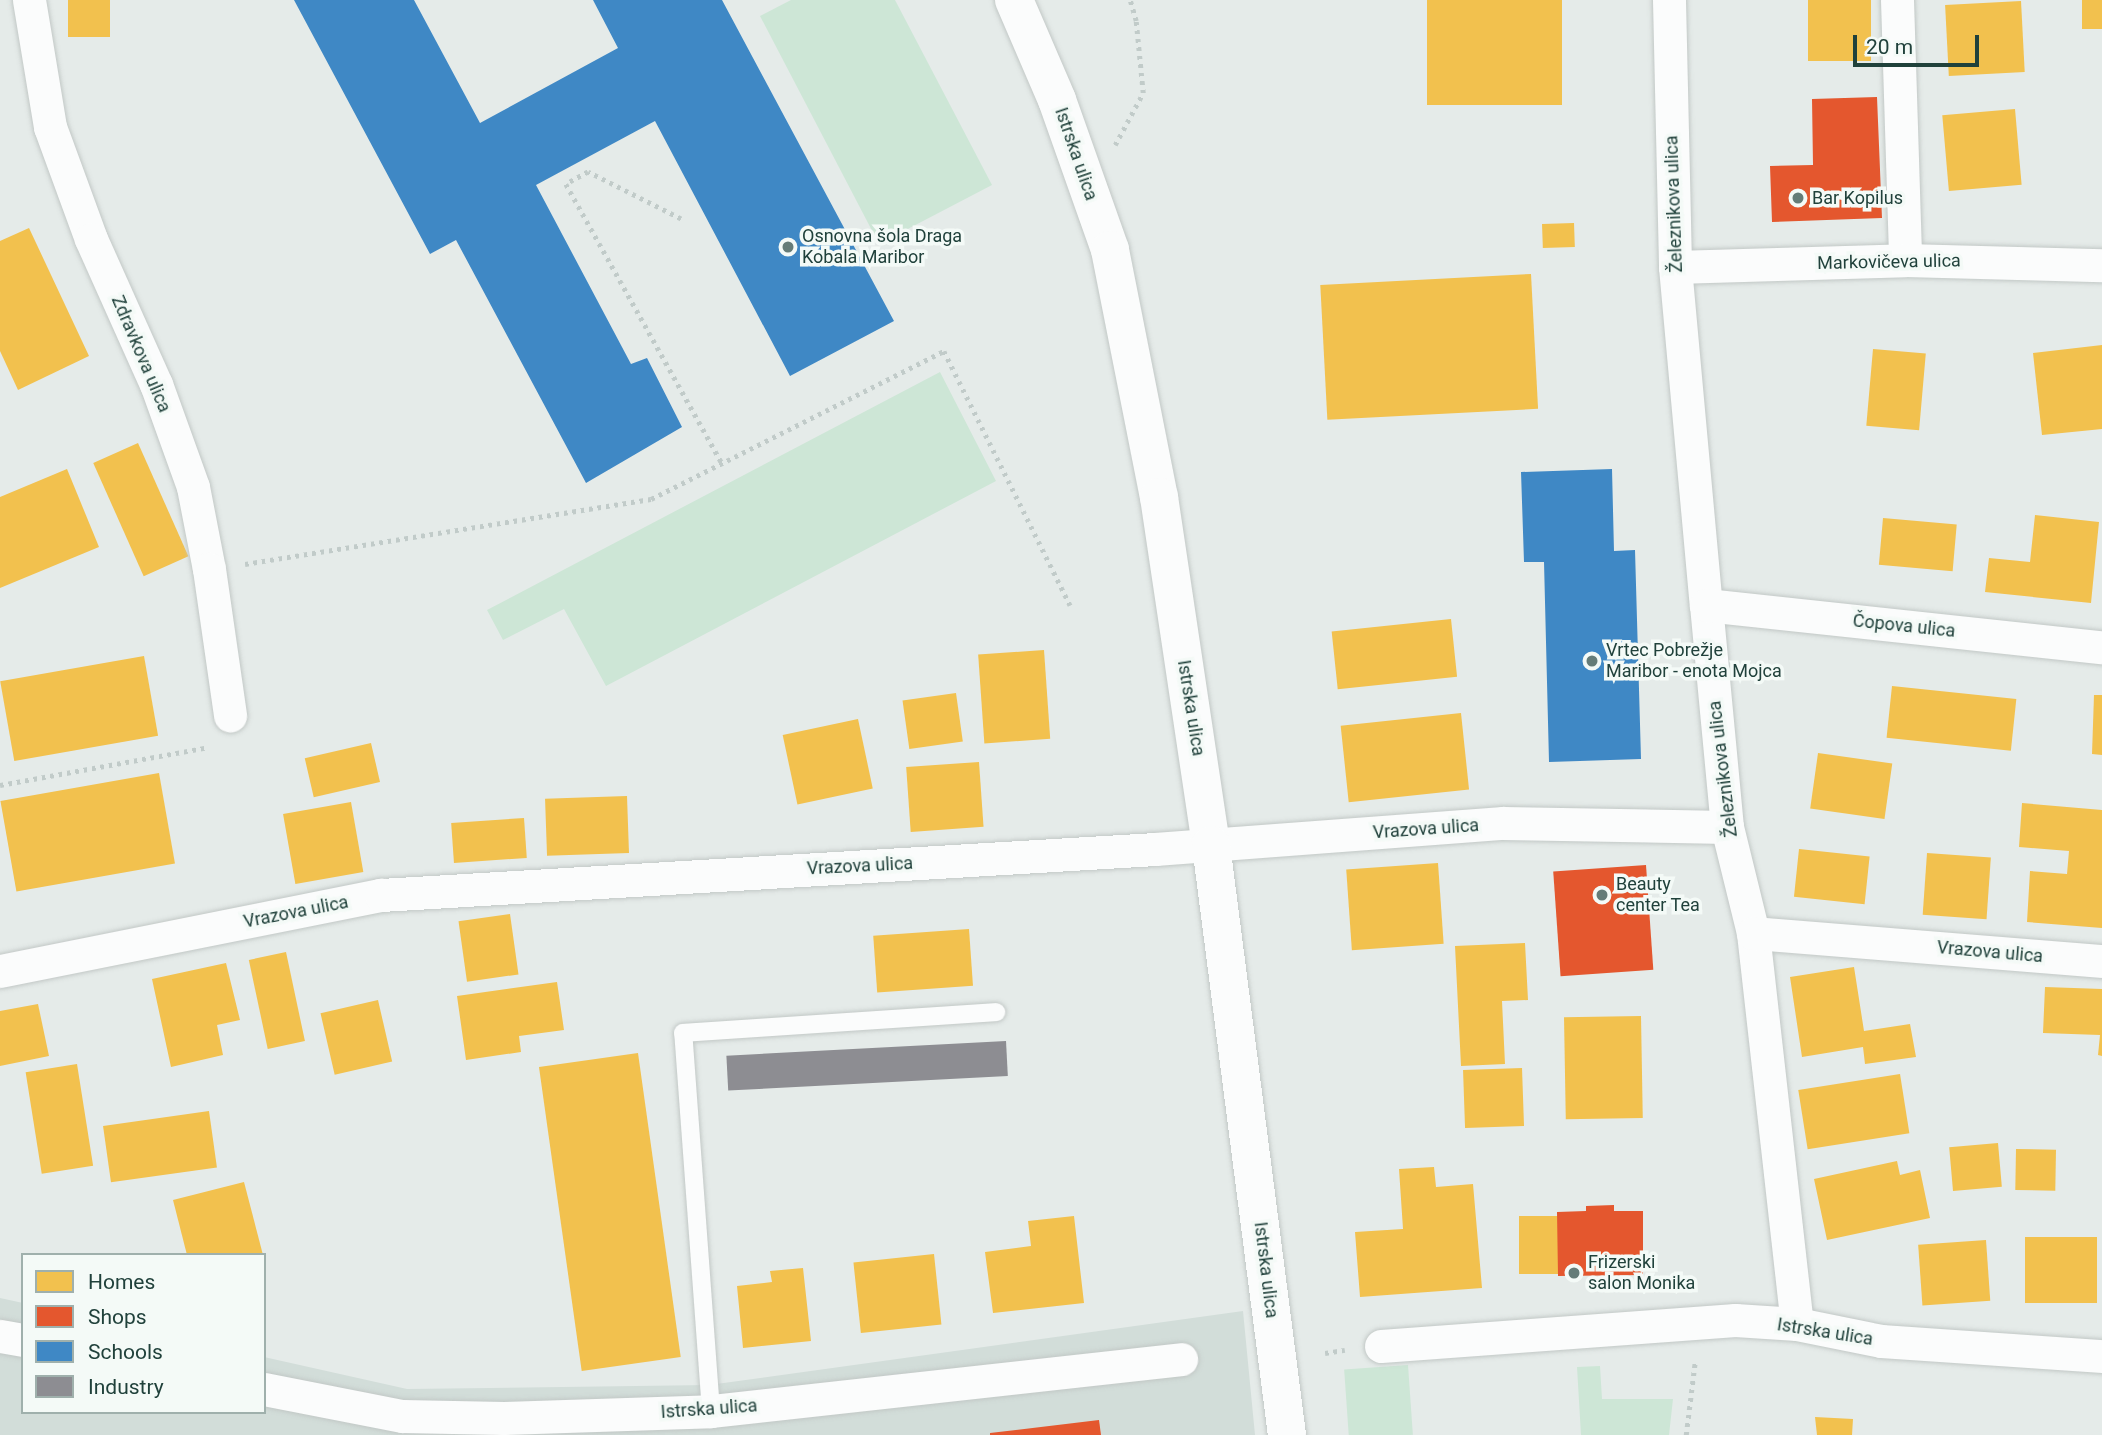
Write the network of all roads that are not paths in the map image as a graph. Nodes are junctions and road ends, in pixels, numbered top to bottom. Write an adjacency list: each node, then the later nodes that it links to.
1 (29, 0): 10 (street, Zdravkova ulica)
2 (1014, 0): 12 (street, Istrska ulica)
3 (1669, 0): 7 (street, Železnikova ulica)
4 (1897, 0): 5 (street)
5 (1905, 260): 6 (street, Markovičeva ulica); 7 (street, Markovičeva ulica)
6 (2102, 265)
7 (1675, 267): 8 (street, Železnikova ulica)
8 (1706, 605): 9 (street, Čopova ulica); 11 (street, Železnikova ulica)
9 (2102, 647)
10 (230, 715)
11 (1727, 827): 12 (street, Vrazova ulica); 13 (street, Železnikova ulica)
12 (1211, 845): 15 (street, Vrazova ulica); 26 (street, Istrska ulica)
13 (1753, 933): 14 (street, Vrazova ulica); 17 (street, Železnikova ulica)
14 (2102, 961)
15 (0, 971)
16 (996, 1012): 24 (lane)
17 (1797, 1324): 20 (street, Istrska ulica); 21 (street, Istrska ulica)
18 (0, 1336): 19 (street)
19 (21, 1340)
20 (1381, 1346)
21 (2102, 1356)
22 (1181, 1359): 24 (street, Istrska ulica)
23 (266, 1390): 25 (street, Istrska ulica)
24 (711, 1411): 25 (street, Istrska ulica)
25 (403, 1426)
26 (1287, 1435)

